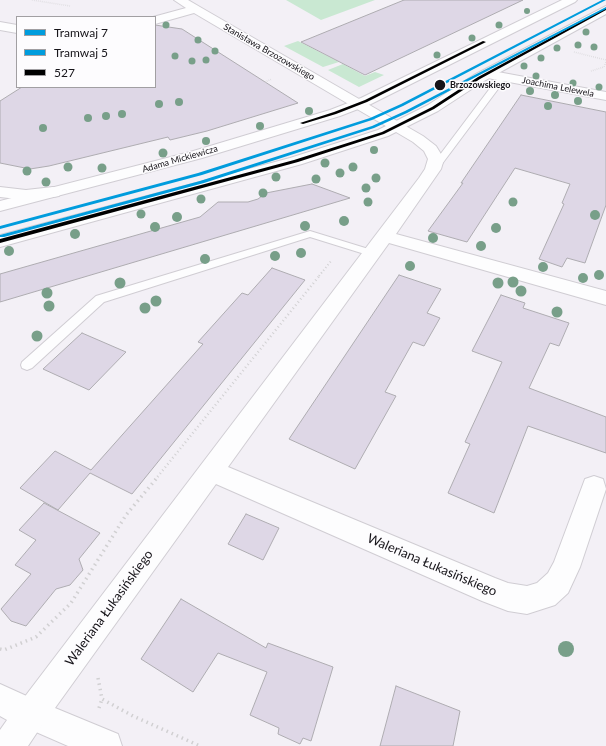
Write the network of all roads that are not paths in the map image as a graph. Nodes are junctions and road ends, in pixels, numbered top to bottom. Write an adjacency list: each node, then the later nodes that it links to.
1 (180, 0): 3 (street, Stanisława Brzozowskiego)
2 (571, 0): 11 (street, Adama Mickiewicza)
3 (196, 9): 5 (street); 11 (street, Stanisława Brzozowskiego)
4 (606, 9): 8 (street)
5 (156, 20)
6 (0, 26): 7 (street)
7 (16, 29)
8 (487, 74): 9 (street, Joachima Lelewela); 12 (street)
9 (503, 77): 10 (street, Joachima Lelewela); 13 (lane, Waleriana Łukasińskiego)
10 (606, 96)
11 (358, 104): 12 (street); 14 (street, Adama Mickiewicza)
12 (397, 127): 13 (street, Waleriana Łukasińskiego); 17 (street)
13 (426, 180): 18 (street, Waleriana Łukasińskiego)
14 (60, 191): 15 (street); 16 (street, Adama Mickiewicza)
15 (0, 192)
16 (0, 206)
17 (0, 241)
18 (378, 244): 19 (street); 20 (lane); 21 (street, Waleriana Łukasińskiego)
19 (606, 298)
20 (27, 365)
21 (210, 470): 22 (street, Waleriana Łukasińskiego); 24 (street, Waleriana Łukasińskiego)
22 (594, 487)
23 (0, 700): 24 (street)
24 (32, 714): 25 (street, Waleriana Łukasińskiego); 26 (street)
25 (8, 746)
26 (106, 746)

